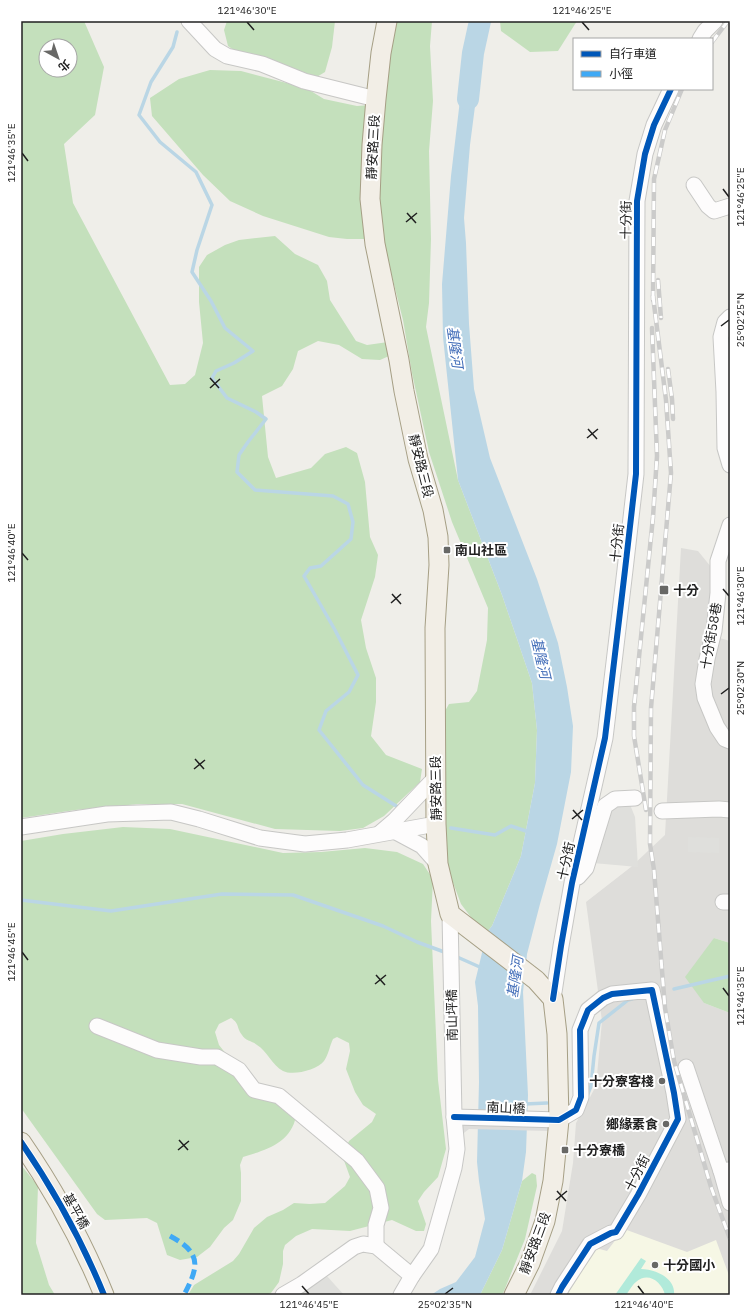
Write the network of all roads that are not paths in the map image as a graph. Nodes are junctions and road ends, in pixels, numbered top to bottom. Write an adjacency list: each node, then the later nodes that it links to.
1 (189, 21): 6 (street)
2 (387, 21): 6 (main road, 靜安路三段)
3 (715, 21): 4 (street)
4 (701, 38)
5 (671, 90): 21 (street, 十分街)
6 (376, 100): 13 (main road, 靜安路三段)
7 (694, 186): 8 (street)
8 (730, 206)
9 (730, 317): 10 (street)
10 (730, 465)
11 (730, 525): 12 (street, 十分街58巷)
12 (730, 741)
13 (436, 777): 17 (main road, 靜安路三段); 19 (street)
14 (635, 798): 21 (street)
15 (730, 810): 16 (street)
16 (662, 811)
17 (436, 824): 19 (street); 20 (main road, 靜安路三段)
18 (21, 827): 19 (street)
19 (387, 832): 20 (street)
20 (438, 864): 22 (main road, 靜安路三段)
21 (572, 883): 23 (street, 十分街)
22 (450, 914): 23 (main road); 26 (street, 南山坪橋)
23 (553, 998): 27 (main road, 靜安路三段)
24 (97, 1026): 31 (street)
25 (686, 1067): 29 (street)
26 (454, 1117): 27 (street, 南山橋); 32 (street, 南山坪橋)
27 (559, 1120): 36 (main road, 靜安路三段); 37 (street, 十分街)
28 (21, 1142): 33 (main road, 基平橋)
29 (725, 1170): 30 (street)
30 (730, 1203)
31 (376, 1246): 32 (street); 34 (street)
32 (412, 1276): 35 (street, 南山坪橋)
33 (104, 1295)
34 (283, 1295)
35 (401, 1295)
36 (514, 1295)
37 (558, 1295)

